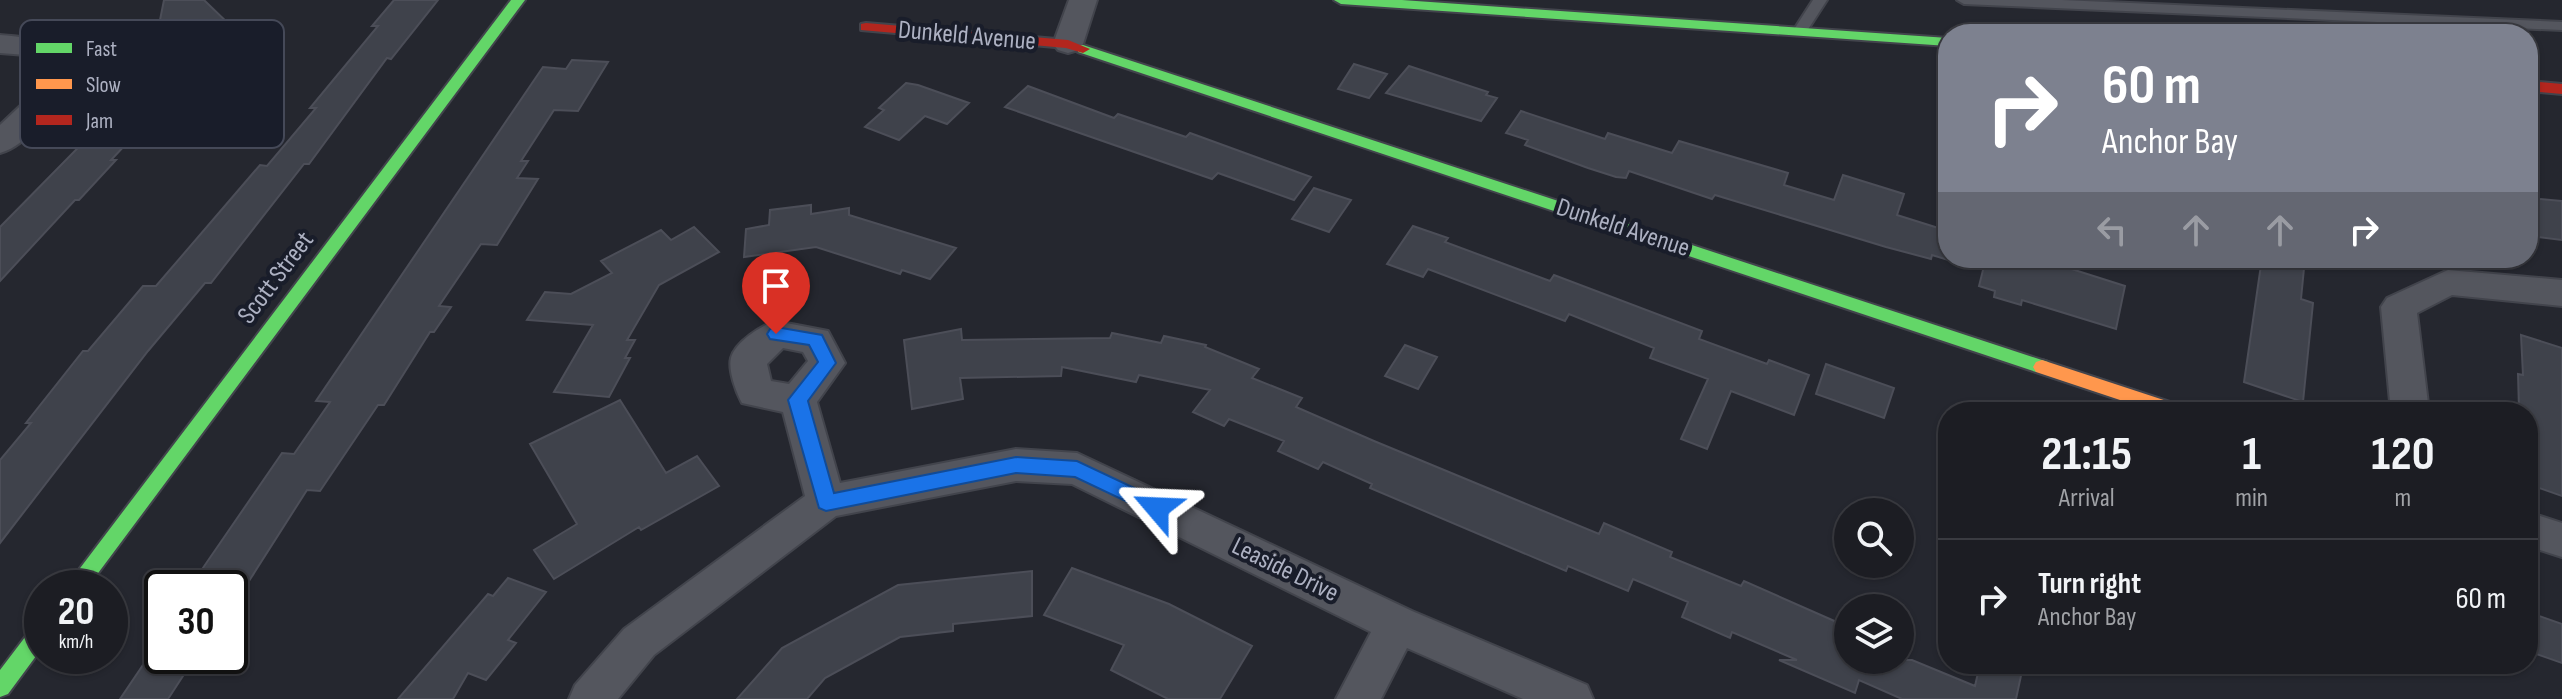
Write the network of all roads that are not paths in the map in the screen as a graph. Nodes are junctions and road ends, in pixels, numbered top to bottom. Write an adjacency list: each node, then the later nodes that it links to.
1 (518, 0): 26 (street, Scott Street)
2 (1083, 0): 13 (street, Dunkeld Avenue)
3 (1341, 0): 10 (street)
4 (1820, 0): 10 (lane)
5 (1964, 0): 6 (lane)
6 (2516, 24)
7 (2538, 25): 8 (lane)
8 (2562, 26)
9 (866, 27): 13 (street, Dunkeld Avenue)
10 (1800, 31): 11 (street)
11 (1938, 41)
12 (0, 44): 14 (street)
13 (1068, 44): 21 (street, Dunkeld Avenue)
14 (20, 46)
15 (2538, 87): 16 (street)
16 (2562, 89)
17 (20, 124): 18 (street)
18 (0, 143)
19 (2562, 293): 22 (street)
20 (798, 400): 23 (street)
21 (2148, 402)
22 (2409, 402)
23 (826, 502): 27 (street, Leaside Drive); 30 (street, Leaside Drive)
24 (2538, 532): 25 (street)
25 (2562, 540)
26 (89, 570)
27 (1397, 624): 31 (street); 32 (street, Leaside Drive)
28 (24, 653): 29 (street)
29 (4, 678)
30 (591, 699)
31 (1358, 699)
32 (1571, 699)

